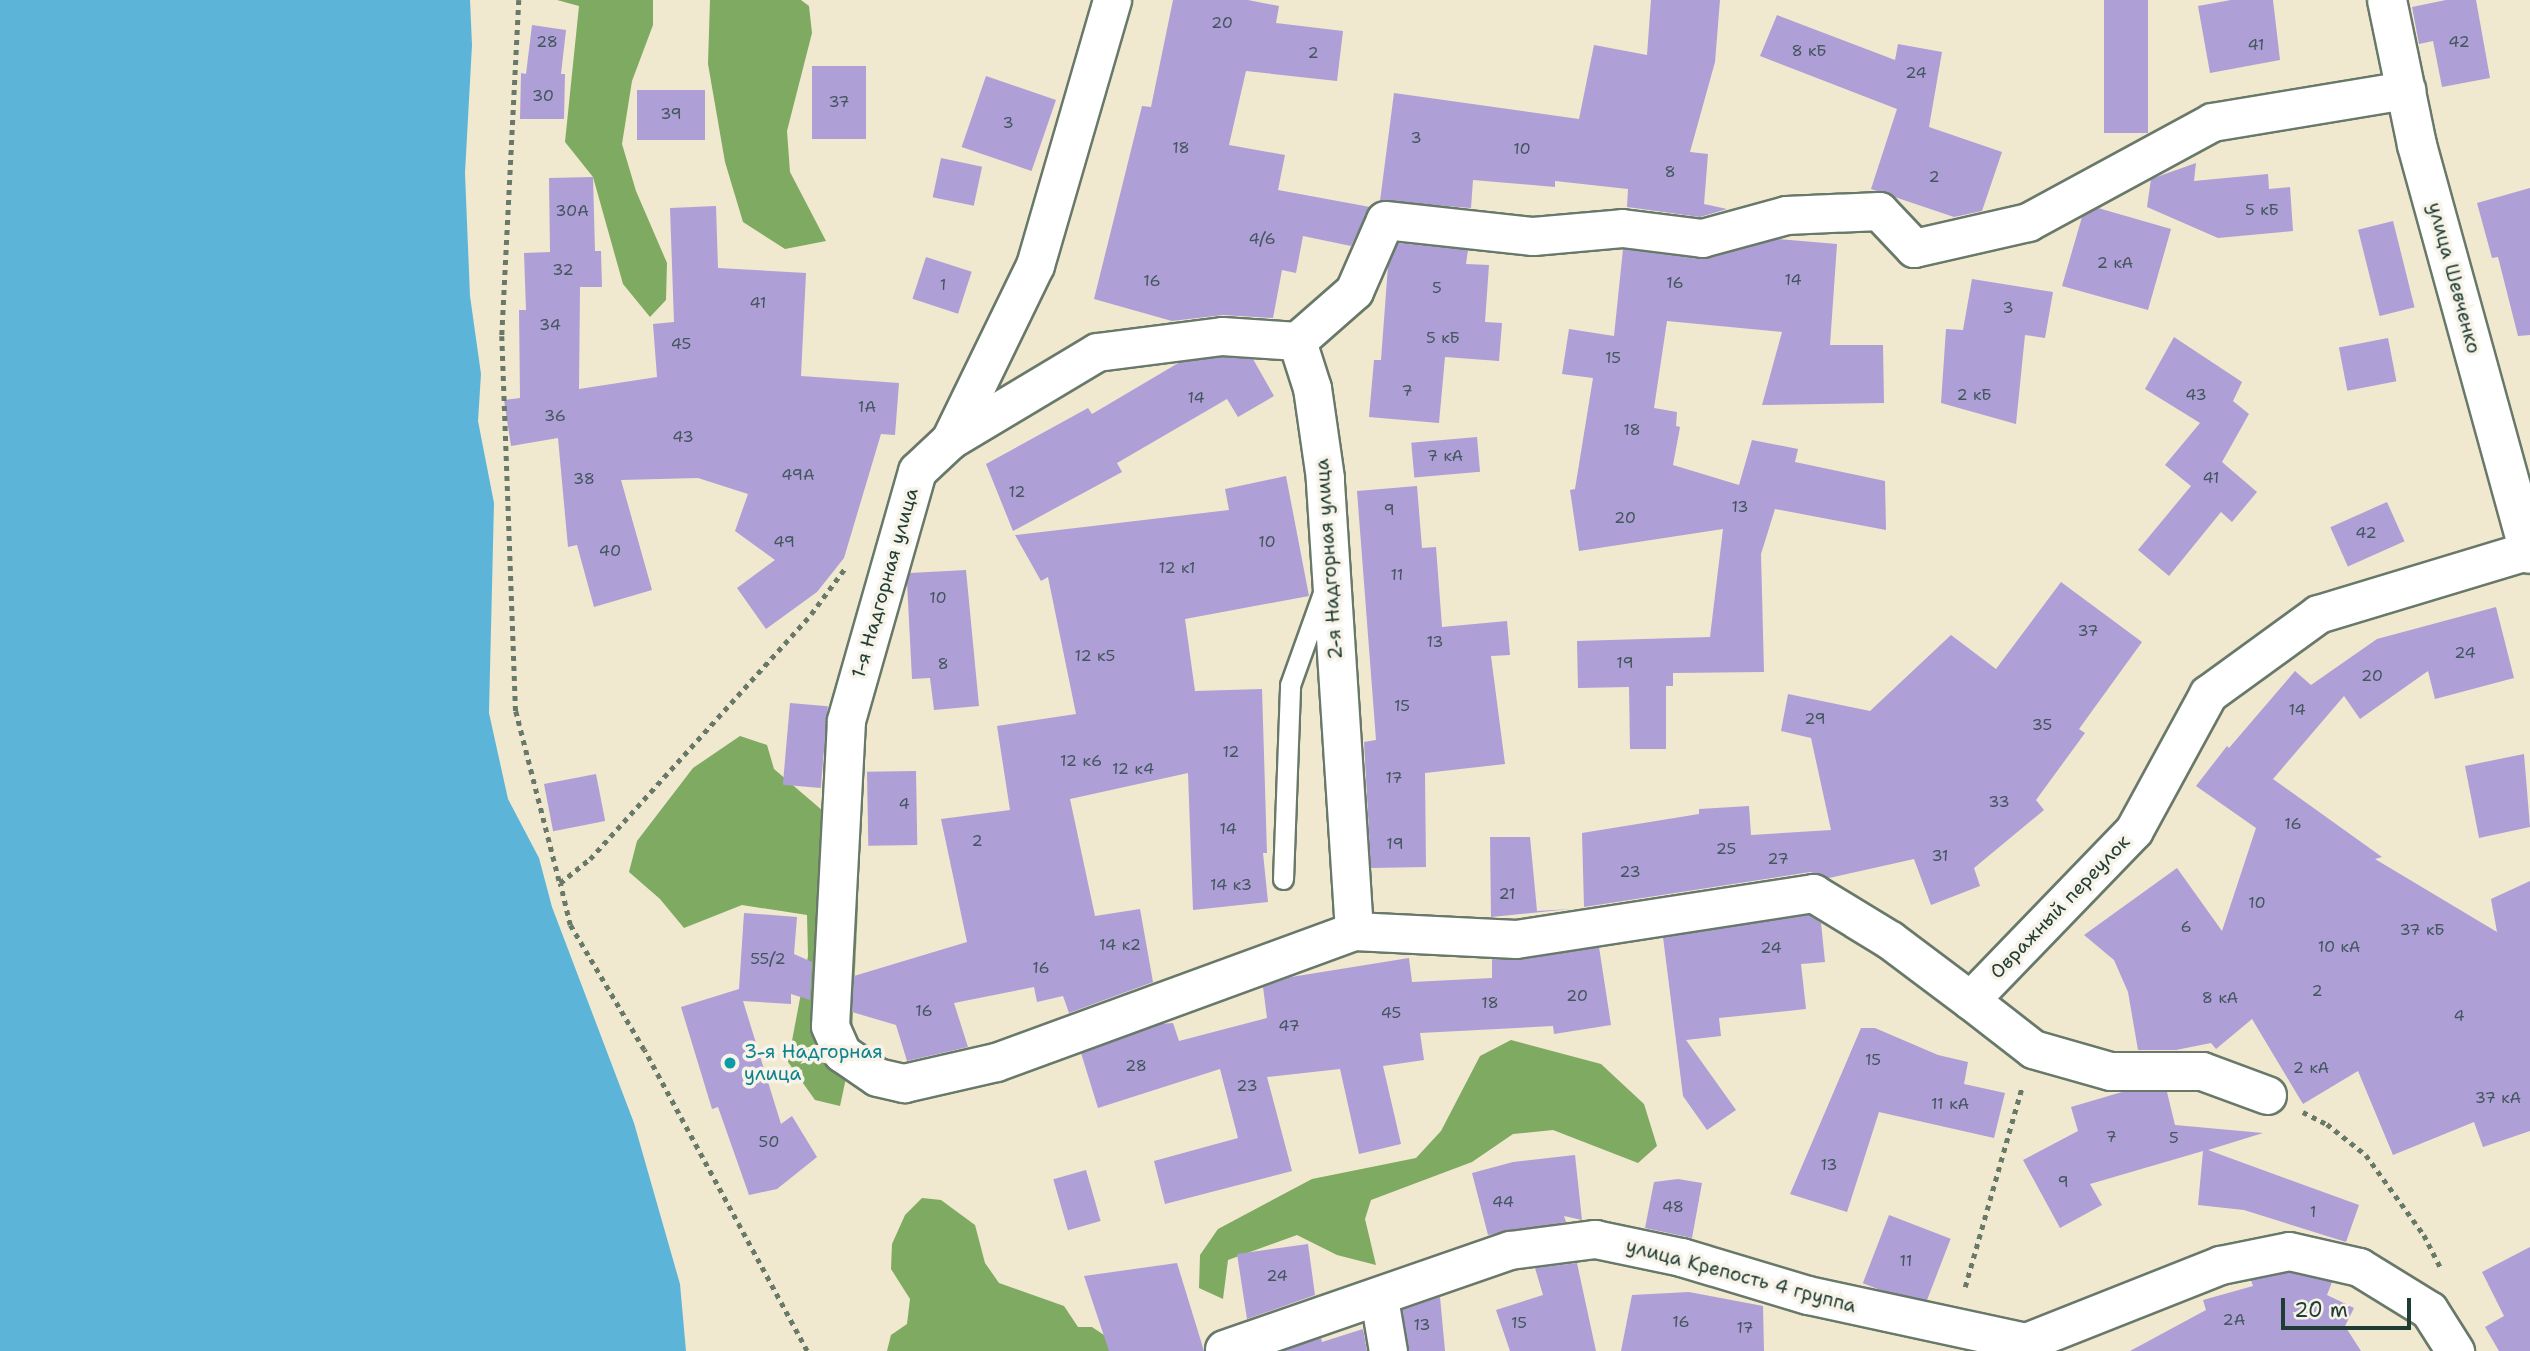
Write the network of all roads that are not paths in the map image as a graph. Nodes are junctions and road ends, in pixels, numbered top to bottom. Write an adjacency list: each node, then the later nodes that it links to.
1 (1112, 0): 5 (street, 1-я Надгорная улица)
2 (2386, 0): 3 (street, улица Шевченко)
3 (2406, 90): 4 (street); 6 (street, улица Шевченко)
4 (1297, 341): 5 (street); 7 (street, 2-я Надгорная улица)
5 (950, 440): 9 (street, 1-я Надгорная улица)
6 (2530, 552): 10 (street, Овражный переулок)
7 (1332, 573): 8 (lane); 9 (street, 2-я Надгорная улица)
8 (1283, 879)
9 (1354, 932): 10 (street)
10 (1970, 1000): 11 (street)
11 (2267, 1095)
12 (1379, 1298): 13 (street, улица Крепость 4 группа); 14 (street, улица Крепость 4 группа); 15 (street)
13 (2022, 1347): 16 (street, улица Крепость 4 группа)
14 (1224, 1349)
15 (1388, 1351)
16 (2455, 1351)

